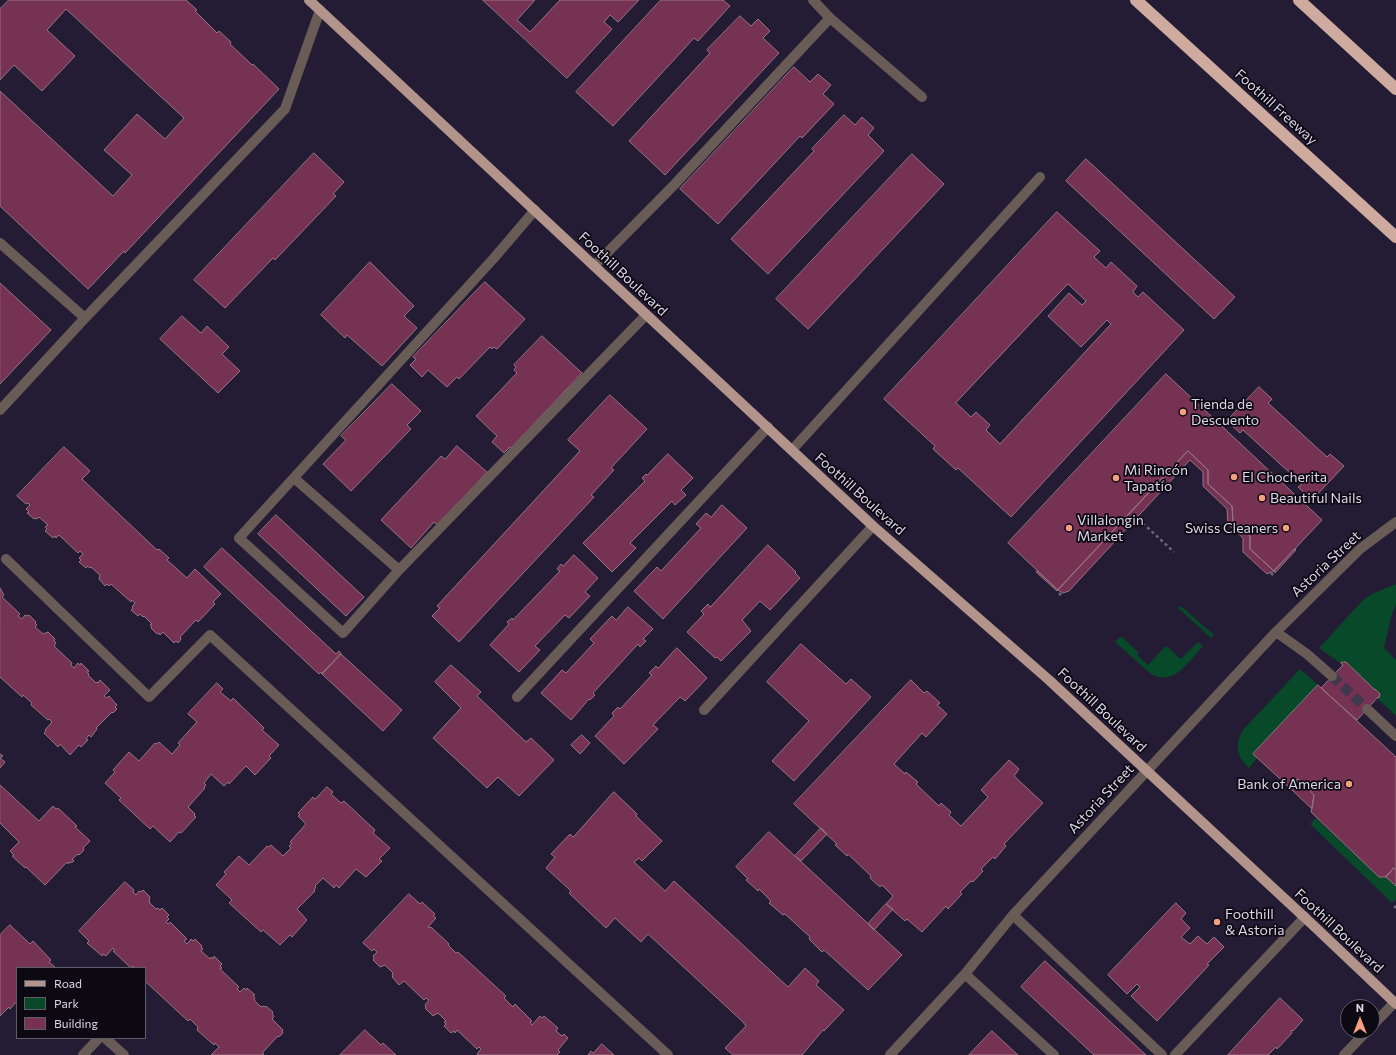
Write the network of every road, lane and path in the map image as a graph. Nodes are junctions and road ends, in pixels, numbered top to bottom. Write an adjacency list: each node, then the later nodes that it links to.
1 (309, 0): 6 (main road, Foothill Boulevard)
2 (812, 0): 7 (street)
3 (1126, 0): 8 (highway)
4 (1136, 0): 8 (highway, Foothill Freeway)
5 (1299, 0): 9 (highway)
6 (320, 10): 12 (main road, Foothill Boulevard); 17 (street)
7 (830, 18): 10 (street); 15 (street)
8 (1165, 27): 13 (highway, Foothill Freeway)
9 (1396, 89)
10 (922, 97)
11 (1040, 177): 20 (street)
12 (536, 210): 15 (main road, Foothill Boulevard); 21 (street)
13 (1396, 237)
14 (0, 243): 17 (street)
15 (594, 266): 16 (main road, Foothill Boulevard)
16 (646, 315): 19 (main road, Foothill Boulevard); 27 (street)
17 (85, 318): 18 (street)
18 (0, 410)
19 (768, 428): 20 (main road, Foothill Boulevard); 32 (street)
20 (792, 450): 24 (main road, Foothill Boulevard)
21 (294, 478): 27 (street); 27 (street)
22 (1134, 515): 25 (path)
23 (1396, 522): 30 (street, Astoria Street)
24 (873, 526): 34 (street); 36 (main road, Foothill Boulevard)
25 (1174, 552)
26 (6, 559): 47 (street)
27 (398, 570)
28 (1271, 573): 29 (path)
29 (1275, 577)
30 (1276, 632): 31 (street); 36 (street, Astoria Street)
31 (1332, 676)
32 (517, 697)
33 (1367, 709): 35 (street)
34 (704, 710)
35 (1396, 736)
36 (1146, 770): 37 (street, Astoria Street); 38 (main road, Foothill Boulevard)
37 (1013, 915): 39 (street, Astoria Street); 50 (street)
38 (1304, 917): 40 (main road, Foothill Boulevard); 51 (street)
39 (965, 974): 48 (street, Astoria Street); 49 (street)
40 (1395, 1003): 41 (street)
41 (1380, 1018)
42 (98, 1039): 45 (street)
43 (106, 1039): 46 (street)
44 (1359, 1039): 52 (street)
45 (83, 1055)
46 (124, 1055)
47 (668, 1055)
48 (890, 1055)
49 (1054, 1055)
50 (1162, 1055)
51 (1174, 1055)
52 (1344, 1055)

